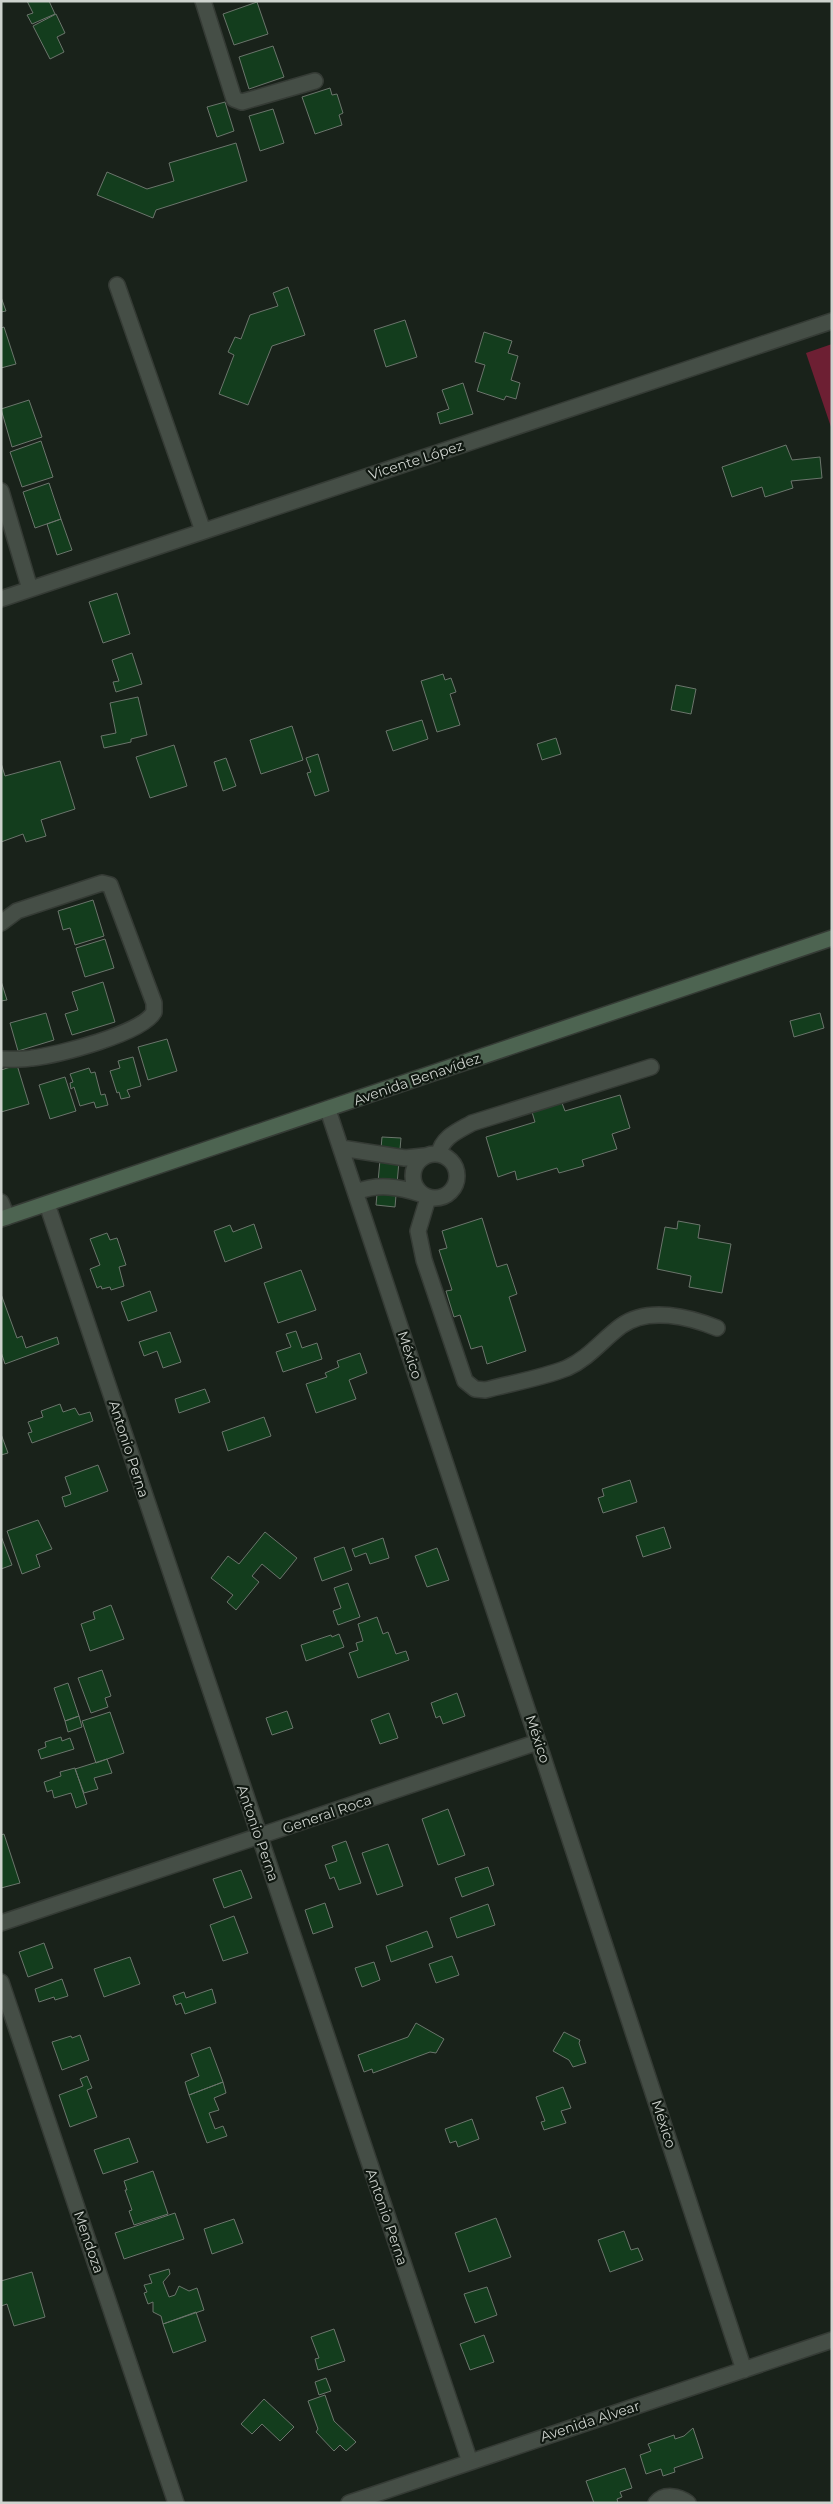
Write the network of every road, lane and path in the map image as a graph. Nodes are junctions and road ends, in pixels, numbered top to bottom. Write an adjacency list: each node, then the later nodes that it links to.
1 (202, 1): 2 (street)
2 (315, 81)
3 (118, 286): 6 (street)
4 (832, 321): 6 (street, Vicente López)
5 (1, 491): 7 (street)
6 (203, 532): 7 (street, Vicente López)
7 (30, 589): 8 (street, Vicente López)
8 (1, 599)
9 (3, 916): 11 (street)
10 (832, 938): 13 (main road, Avenida Benavídez)
11 (1, 1059)
12 (651, 1067): 15 (street)
13 (328, 1110): 14 (street, México); 19 (main road, Avenida Benavídez)
14 (341, 1148): 15 (street); 16 (street, México)
15 (432, 1155): 17 (street); 17 (street)
16 (356, 1192): 17 (street); 22 (street, México)
17 (425, 1196): 21 (street)
18 (1, 1202): 20 (street)
19 (47, 1204): 20 (main road, Avenida Benavídez); 23 (street, Antonio Perna)
20 (4, 1218)
21 (717, 1328)
22 (538, 1742): 23 (street, General Roca); 27 (street, México)
23 (259, 1837): 24 (street, General Roca); 28 (street, Antonio Perna)
24 (1, 1923)
25 (1, 1982): 29 (street, Mendoza)
26 (832, 2340): 27 (street, Avenida Alvear)
27 (744, 2370): 28 (street, Avenida Alvear)
28 (470, 2462): 30 (street, Avenida Alvear)
29 (176, 2503)
30 (349, 2503)
31 (656, 2503): 32 (street)
32 (688, 2503)

